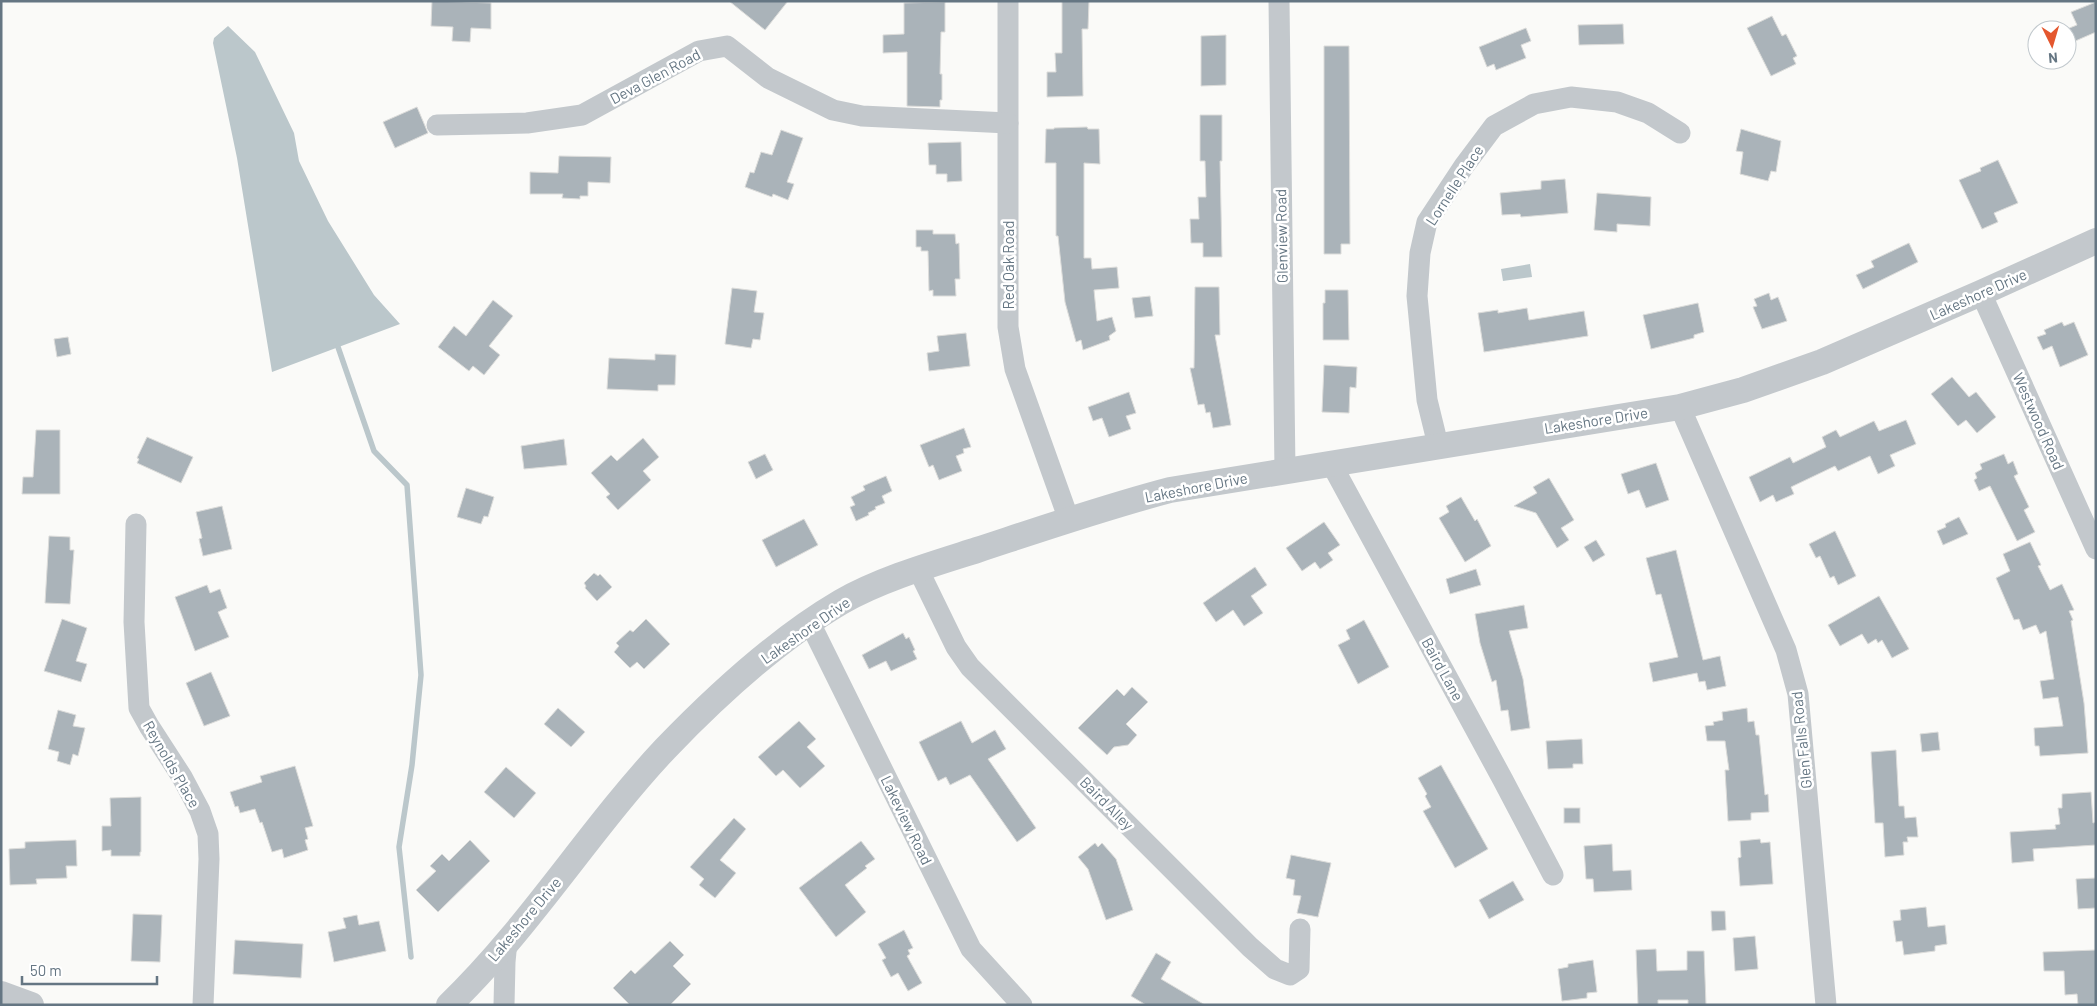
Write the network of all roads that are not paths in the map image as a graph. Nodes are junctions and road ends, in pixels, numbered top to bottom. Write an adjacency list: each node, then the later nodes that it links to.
1 (1008, 1): 3 (street, Red Oak Road)
2 (1279, 1): 11 (street, Glenview Road)
3 (1008, 122): 4 (street, Deva Glen Road); 12 (street, Red Oak Road)
4 (436, 125)
5 (1680, 133): 9 (street, Lornelle Place)
6 (2096, 241): 7 (street, Lakeshore Drive)
7 (1982, 293): 8 (street, Lakeshore Drive); 14 (street, Westwood Road)
8 (1680, 407): 9 (street, Lakeshore Drive); 26 (street, Glen Falls Road)
9 (1438, 446): 10 (street, Lakeshore Drive)
10 (1332, 465): 11 (street, Lakeshore Drive); 17 (street, Baird Lane)
11 (1284, 471): 12 (street, Lakeshore Drive)
12 (1069, 520): 15 (street, Lakeshore Drive)
13 (136, 524): 22 (street, Reynolds Place)
14 (2096, 549)
15 (918, 569): 16 (street, Lakeshore Drive); 18 (street, Baird Alley)
16 (810, 623): 19 (street, Lakeshore Drive); 25 (street, Lakeview Road)
17 (1552, 875)
18 (1300, 928)
19 (508, 941): 23 (street, Lakeshore Drive); 24 (street)
20 (1, 994): 21 (street)
21 (32, 1005)
22 (203, 1005)
23 (450, 1005)
24 (504, 1005)
25 (1022, 1005)
26 (1826, 1005)

